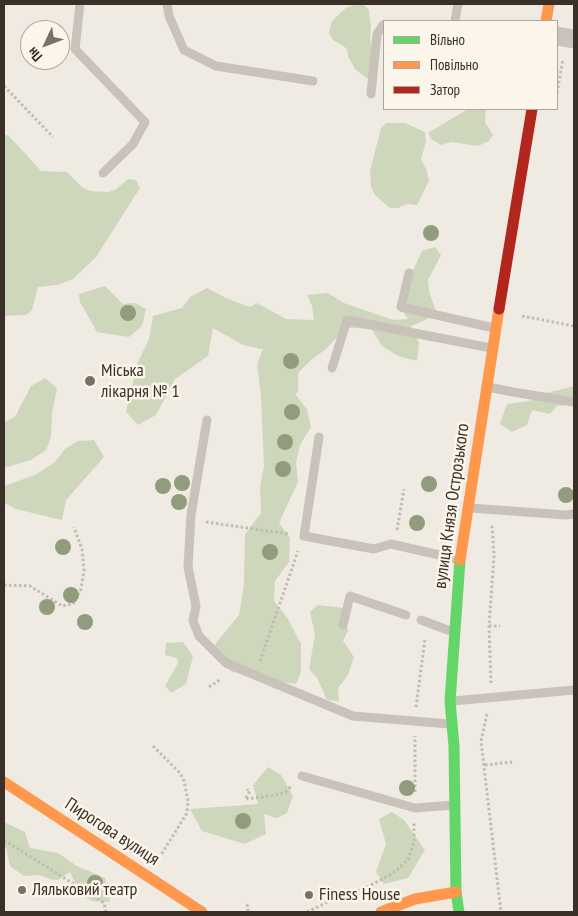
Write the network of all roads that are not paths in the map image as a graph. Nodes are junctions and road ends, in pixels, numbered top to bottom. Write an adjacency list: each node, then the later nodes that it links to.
1 (80, 4): 13 (lane)
2 (167, 4): 10 (lane)
3 (458, 4): 5 (lane)
4 (549, 4): 6 (main road)
5 (455, 20)
6 (546, 20)
7 (383, 24): 11 (lane)
8 (558, 36): 9 (street)
9 (574, 39)
10 (313, 81)
11 (371, 94)
12 (532, 110): 15 (main road, вулиця Князя Острозького)
13 (103, 173)
14 (409, 273): 15 (lane)
15 (496, 328): 16 (main road, вулиця Князя Острозького)
16 (493, 349): 17 (lane); 18 (main road, вулиця Князя Острозького)
17 (332, 368)
18 (487, 386): 19 (lane); 22 (main road, вулиця Князя Острозького)
19 (574, 402)
20 (207, 420): 31 (lane)
21 (319, 437): 24 (lane)
22 (468, 507): 23 (lane); 24 (main road, вулиця Князя Острозького)
23 (574, 514)
24 (460, 560): 28 (main road, вулиця Князя Острозького)
25 (406, 615): 27 (lane)
26 (424, 621): 28 (lane)
27 (343, 625)
28 (455, 633): 30 (main road, вулиця Князя Острозького)
29 (574, 690): 30 (lane)
30 (450, 701): 31 (main road, вулиця Князя Острозького)
31 (452, 724): 34 (main road, вулиця Князя Острозького)
32 (302, 776): 34 (lane)
33 (4, 782): 36 (main road, Пирогова вулиця)
34 (454, 805): 35 (main road, вулиця Князя Острозького)
35 (456, 892): 37 (main road); 38 (main road, вулиця Князя Острозького)
36 (202, 912)
37 (381, 912)
38 (459, 912)

